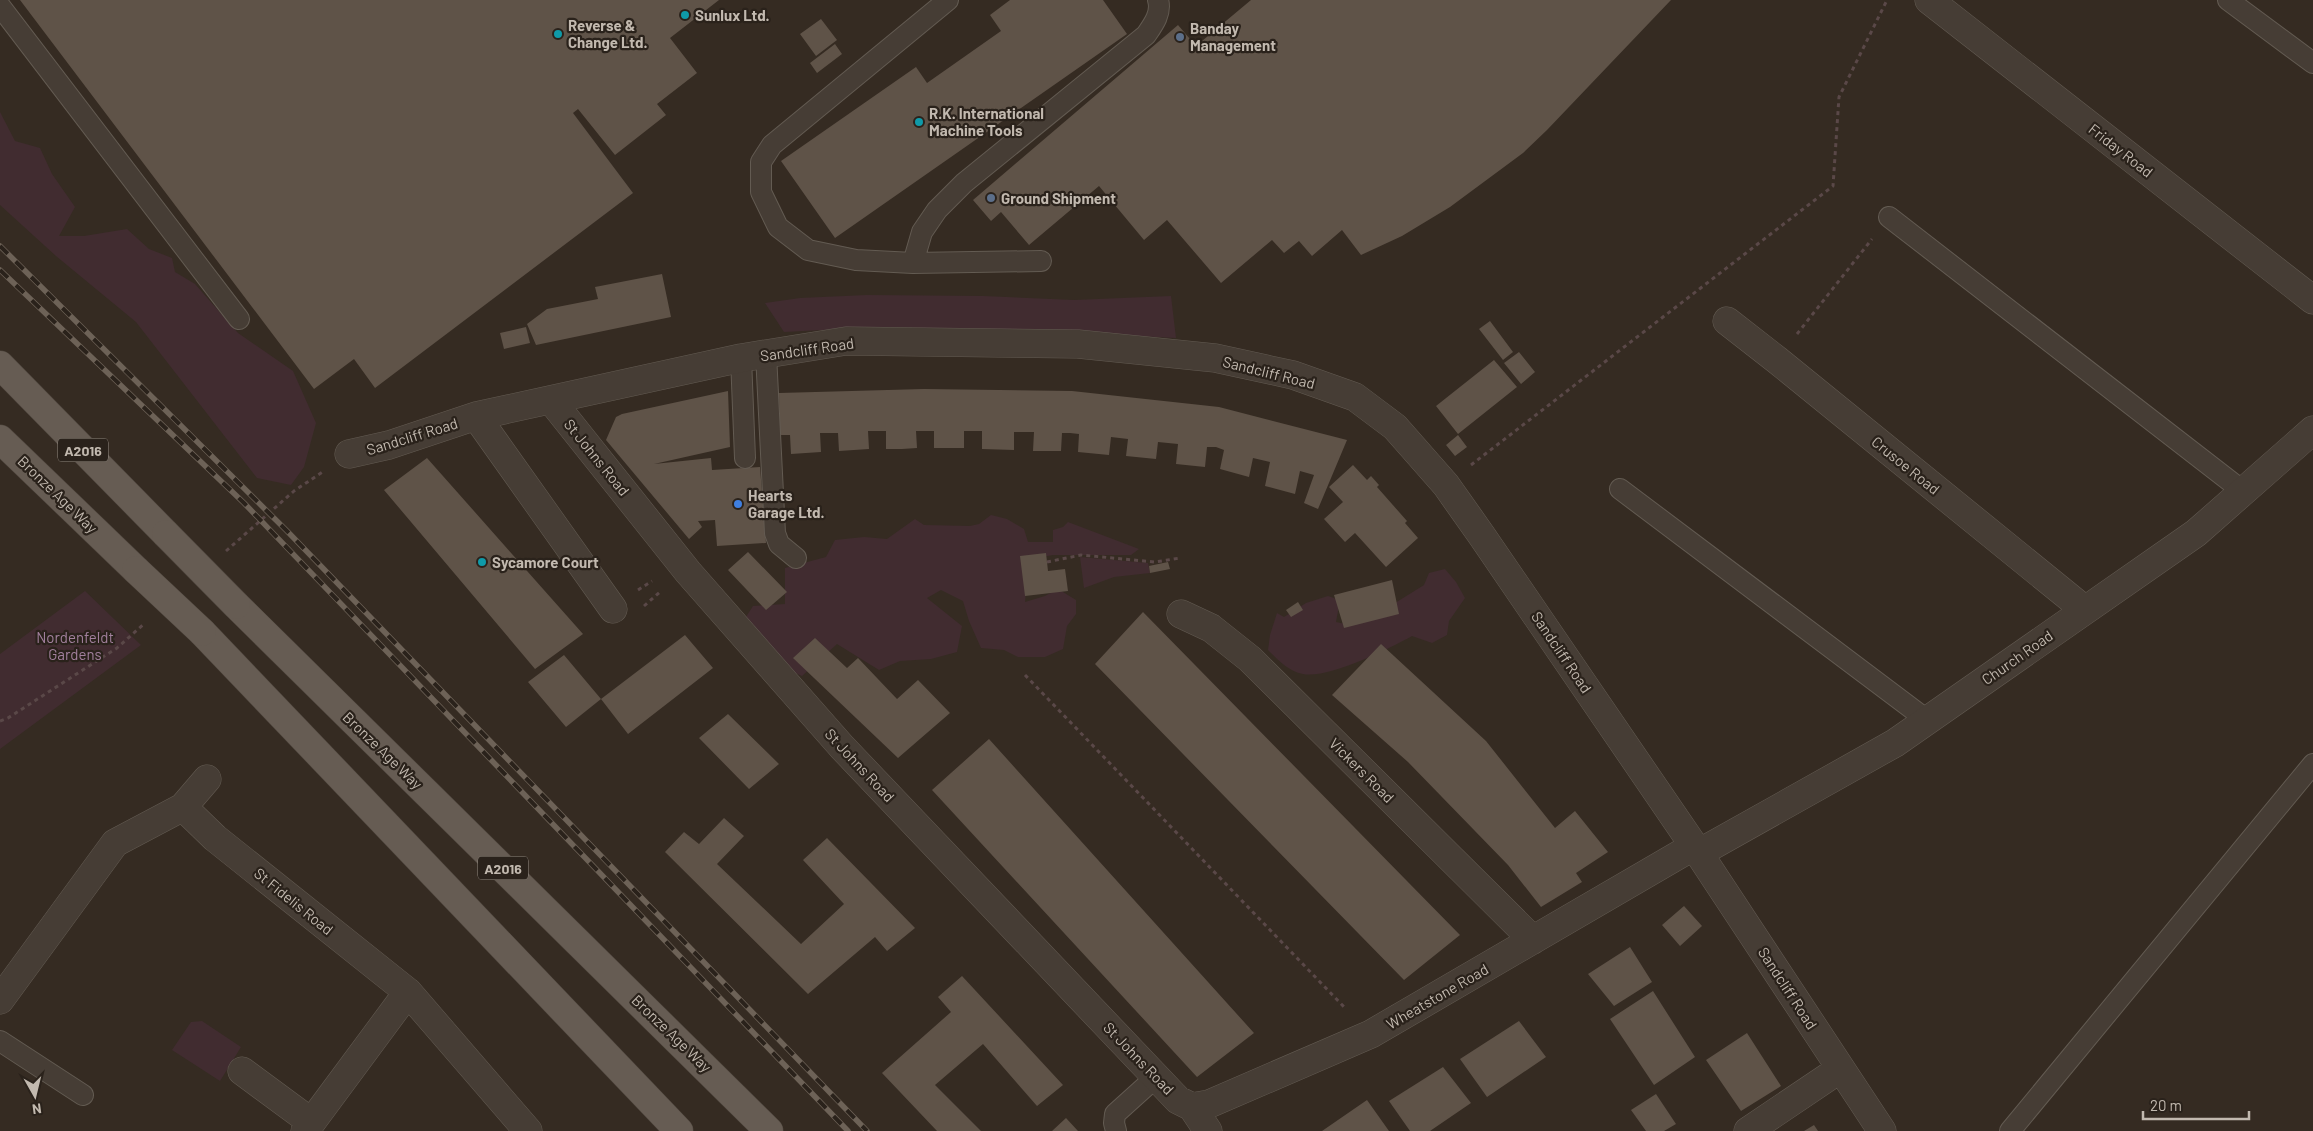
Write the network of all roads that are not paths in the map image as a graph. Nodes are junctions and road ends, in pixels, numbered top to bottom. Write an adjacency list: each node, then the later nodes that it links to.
1 (948, 0): 9 (lane)
2 (1158, 0): 9 (lane)
3 (1929, 0): 10 (street, Friday Road)
4 (2228, 0): 6 (lane)
5 (0, 6): 11 (lane)
6 (2313, 63)
7 (1889, 216): 22 (lane)
8 (1041, 261): 9 (lane)
9 (913, 263)
10 (2313, 300)
11 (239, 319)
12 (1727, 321): 25 (street, Crusoe Road)
13 (754, 356): 15 (street, Sandcliff Road); 20 (lane); 23 (lane); 31 (street, Sandcliff Road)
14 (0, 365): 44 (main road, Bronze Age Way / A2016, bridge)
15 (551, 400): 16 (street, Sandcliff Road); 38 (street, St Johns Road)
16 (476, 416): 19 (street, Sandcliff Road); 24 (street)
17 (2313, 430): 22 (street, Church Road)
18 (0, 439): 43 (main road, Bronze Age Way, bridge)
19 (349, 454)
20 (746, 458)
21 (1620, 489): 27 (lane)
22 (2244, 492): 25 (street, Church Road)
23 (796, 558)
24 (613, 609)
25 (2085, 610): 27 (street, Church Road)
26 (1181, 614): 32 (street, Vickers Road)
27 (1927, 720): 31 (street, Church Road)
28 (2313, 764): 49 (lane)
29 (207, 779): 30 (street)
30 (183, 807): 33 (street, St Fidelis Road); 34 (street)
31 (1697, 849): 32 (street, Wheatstone Road); 36 (street, Sandcliff Road)
32 (1533, 940): 40 (street, Wheatstone Road)
33 (408, 992): 41 (street); 42 (street, St Fidelis Road)
34 (0, 1000)
35 (0, 1042): 39 (lane)
36 (1840, 1069): 47 (street); 48 (street, Sandcliff Road)
37 (242, 1071): 41 (street)
38 (1156, 1077): 40 (street, St Johns Road); 45 (lane)
39 (83, 1095)
40 (1192, 1107): 46 (street)
41 (308, 1126)
42 (528, 1131)
43 (679, 1131)
44 (769, 1131)
45 (1116, 1131)
46 (1208, 1131)
47 (1748, 1131)
48 (1882, 1131)
49 (2010, 1131)

